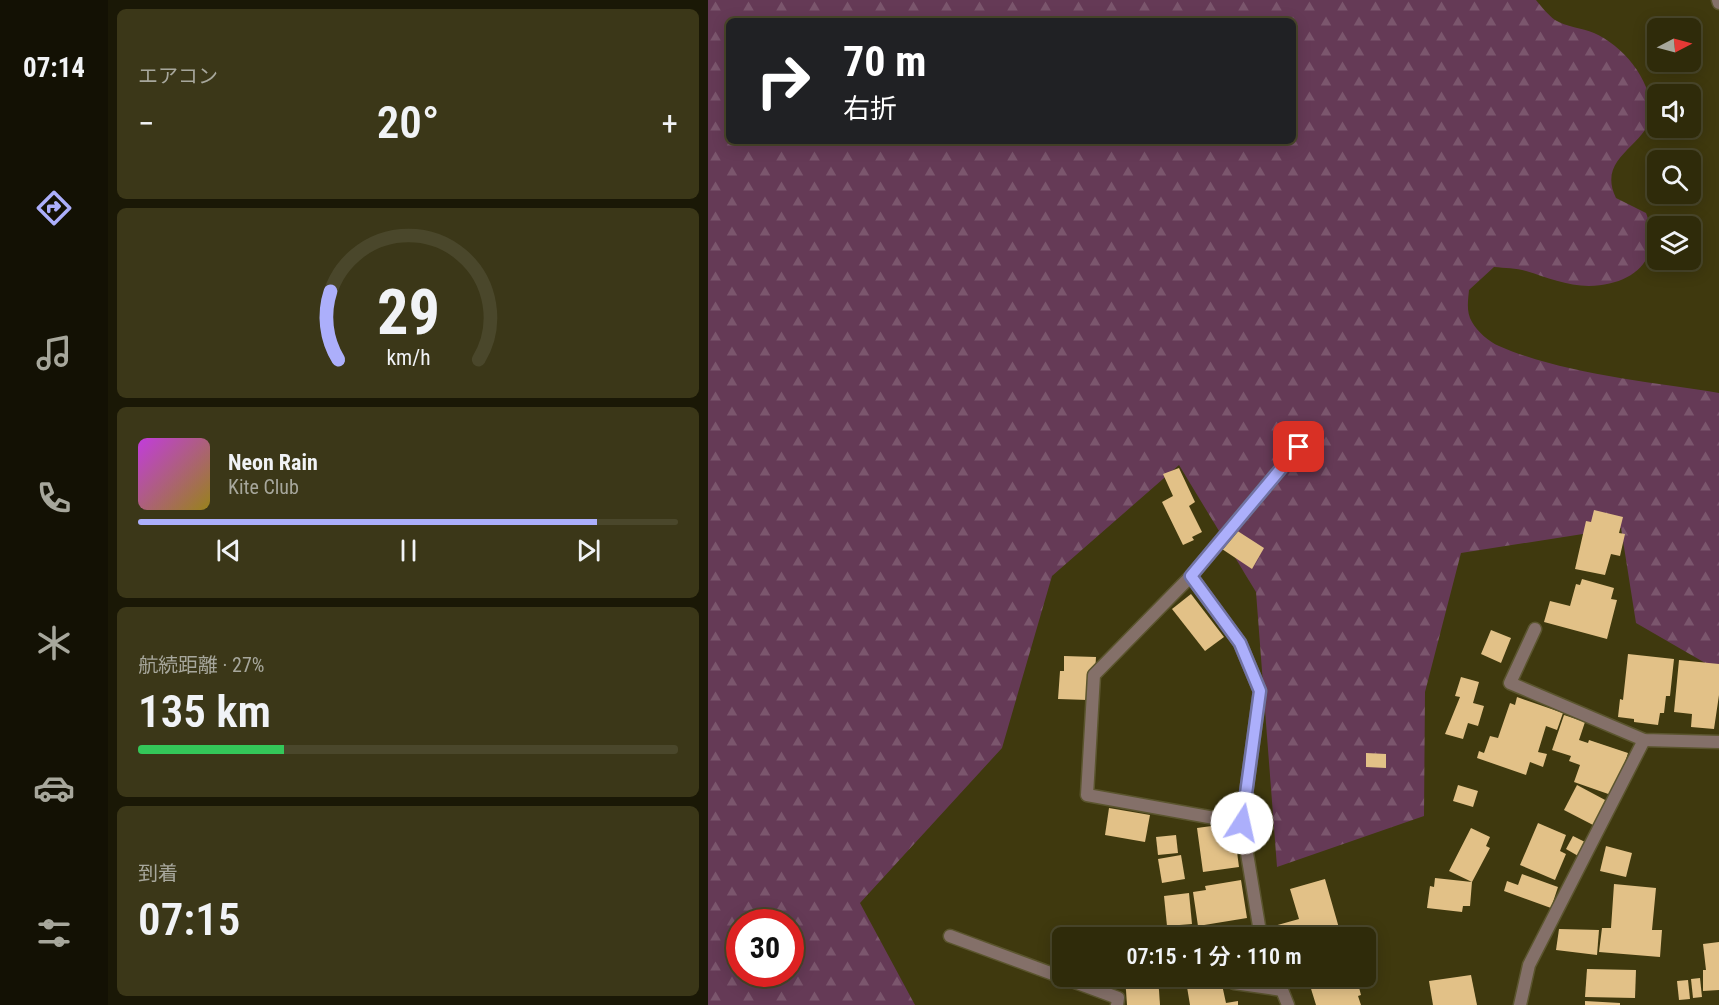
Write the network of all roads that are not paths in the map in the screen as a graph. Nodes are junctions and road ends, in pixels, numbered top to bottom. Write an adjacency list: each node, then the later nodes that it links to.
1 (1299, 447): 2 (street)
2 (1191, 576): 6 (street); 6 (street)
3 (1535, 628): 4 (street)
4 (1644, 740): 5 (street); 14 (street)
5 (1719, 742)
6 (1242, 823): 7 (street)
7 (1259, 927)
8 (950, 936): 12 (street)
9 (1261, 987): 11 (street)
10 (1280, 987): 11 (street)
11 (1282, 990): 13 (street)
12 (1117, 1005)
13 (1288, 1005)
14 (1520, 1005)

